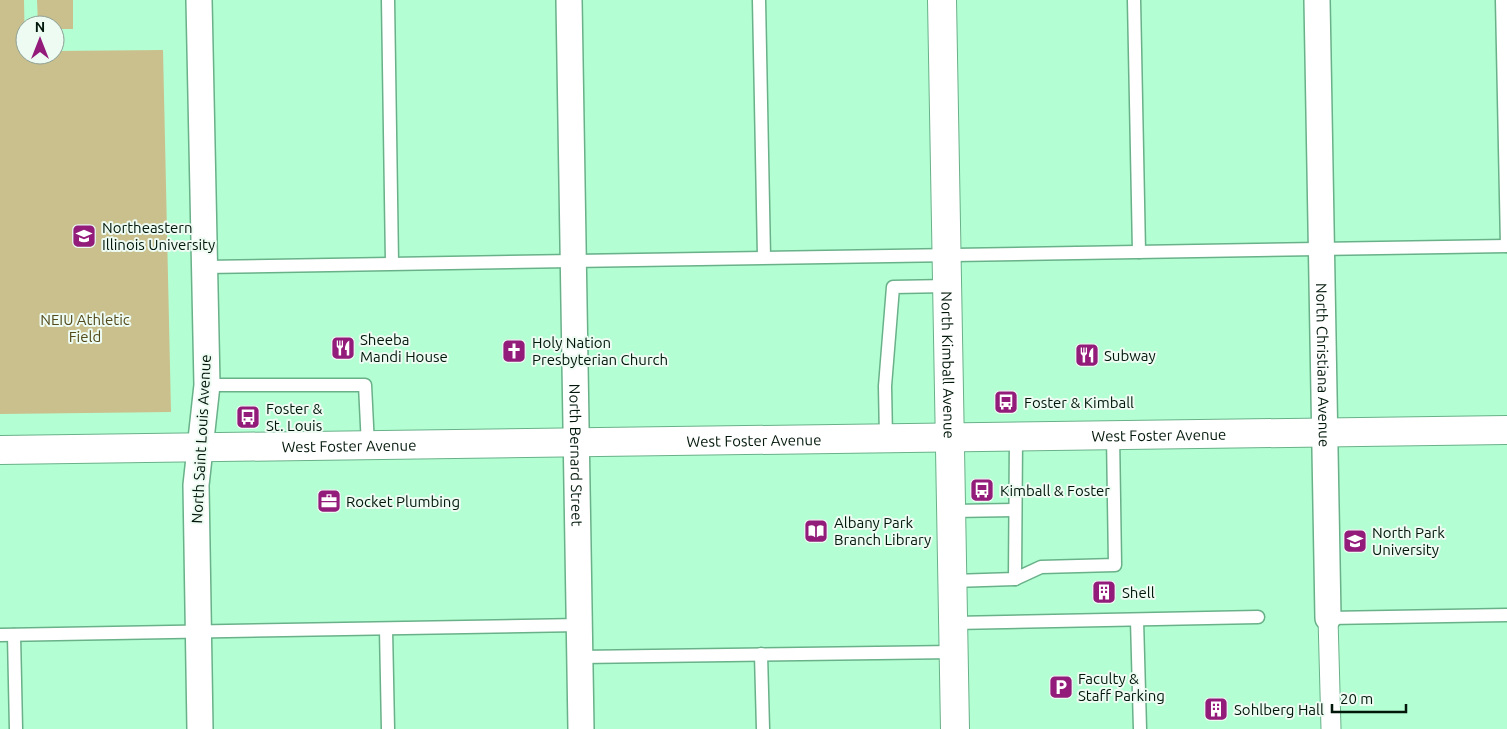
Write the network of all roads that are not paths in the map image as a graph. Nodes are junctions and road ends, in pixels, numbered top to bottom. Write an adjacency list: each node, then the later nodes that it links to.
1 (199, 0): 16 (street, North Saint Louis Avenue)
2 (388, 0): 15 (lane)
3 (569, 0): 14 (street, North Bernard Street)
4 (759, 0): 13 (lane)
5 (942, 0): 12 (main road, North Kimball Avenue)
6 (1134, 0): 11 (lane)
7 (1317, 0): 10 (street, North Christiana Avenue)
8 (1502, 0): 9 (lane)
9 (1507, 246): 10 (lane)
10 (1322, 248): 11 (lane); 20 (street, North Christiana Avenue)
11 (1138, 252): 12 (lane)
12 (947, 255): 13 (lane); 17 (main road, North Kimball Avenue)
13 (764, 258): 14 (lane)
14 (574, 260): 15 (lane); 25 (street, North Bernard Street)
15 (392, 263): 16 (lane)
16 (204, 266): 18 (street, North Saint Louis Avenue)
17 (948, 286): 23 (lane); 24 (main road, North Kimball Avenue)
18 (207, 385): 26 (lane); 27 (street, North Saint Louis Avenue)
19 (1507, 430): 20 (main road, West Foster Avenue)
20 (1326, 433): 21 (main road, West Foster Avenue); 35 (street, North Christiana Avenue)
21 (1113, 435): 22 (main road, West Foster Avenue); 31 (lane)
22 (1016, 436): 24 (main road, West Foster Avenue); 29 (lane)
23 (886, 438): 24 (main road, West Foster Avenue); 25 (main road, West Foster Avenue)
24 (951, 438): 30 (main road, North Kimball Avenue)
25 (577, 443): 26 (main road, West Foster Avenue); 38 (street, North Bernard Street)
26 (368, 446): 27 (main road, West Foster Avenue)
27 (200, 448): 28 (main road, West Foster Avenue); 40 (street, North Saint Louis Avenue)
28 (0, 450)
29 (1015, 510): 30 (lane); 31 (lane)
30 (952, 511): 32 (main road, North Kimball Avenue)
31 (1015, 579): 32 (lane)
32 (953, 581): 37 (main road, North Kimball Avenue)
33 (1507, 615): 35 (lane)
34 (1258, 617): 36 (lane)
35 (1328, 618): 53 (street, North Christiana Avenue)
36 (1137, 620): 37 (lane); 52 (lane)
37 (954, 623): 43 (main road, North Kimball Avenue)
38 (580, 625): 39 (lane); 45 (street, North Bernard Street)
39 (386, 629): 40 (lane); 48 (lane)
40 (199, 632): 41 (lane); 47 (street, North Saint Louis Avenue)
41 (14, 635): 42 (lane); 46 (lane)
42 (0, 636)
43 (954, 652): 44 (lane); 51 (main road, North Kimball Avenue)
44 (762, 654): 45 (lane); 50 (lane)
45 (580, 657): 49 (street, North Bernard Street)
46 (16, 729)
47 (200, 729)
48 (388, 729)
49 (582, 729)
50 (763, 729)
51 (956, 729)
52 (1140, 729)
53 (1331, 729)

